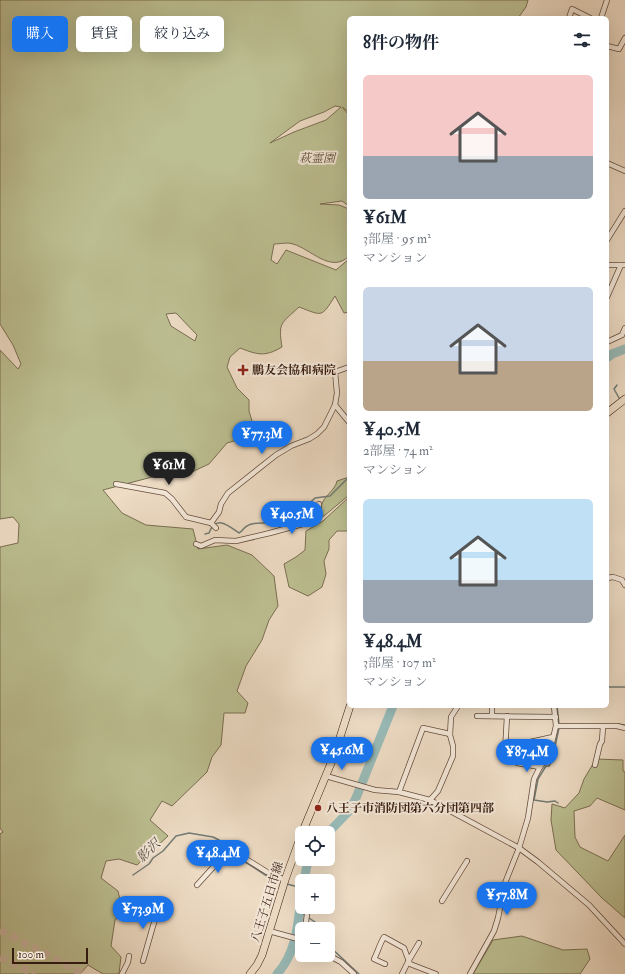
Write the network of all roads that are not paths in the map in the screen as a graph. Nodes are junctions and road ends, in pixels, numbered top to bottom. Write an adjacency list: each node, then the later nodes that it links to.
1 (608, 0): 4 (street)
2 (570, 16): 3 (street)
3 (586, 16)
4 (602, 16)
5 (625, 38): 6 (street)
6 (609, 46)
7 (609, 164): 8 (street)
8 (625, 171)
9 (625, 211): 10 (street)
10 (609, 237)
11 (609, 265): 12 (street)
12 (623, 265): 13 (street)
13 (609, 293)
14 (625, 328): 15 (street)
15 (624, 334): 16 (street)
16 (609, 341)
17 (347, 368): 19 (street)
18 (625, 399): 20 (main road)
19 (335, 405): 21 (street); 24 (street)
20 (609, 411)
21 (347, 420)
22 (116, 484): 24 (street)
23 (319, 504): 26 (street)
24 (211, 523): 25 (street)
25 (216, 528)
26 (196, 544)
27 (623, 577): 28 (street); 29 (street)
28 (609, 578)
29 (625, 586)
30 (349, 708): 48 (main road, 八王子五日市線)
31 (457, 708): 41 (street)
32 (492, 708): 35 (street)
33 (554, 708): 37 (street)
34 (478, 716): 35 (street)
35 (492, 716): 36 (street)
36 (508, 716): 37 (street); 44 (street)
37 (556, 717): 38 (street)
38 (556, 726): 39 (street); 42 (street)
39 (603, 727): 40 (street); 46 (street)
40 (625, 728)
41 (450, 734): 49 (street); 50 (street)
42 (553, 738): 43 (street); 47 (street)
43 (530, 742)
44 (505, 752)
45 (517, 763): 47 (street)
46 (595, 765)
47 (540, 767): 52 (street)
48 (326, 776): 49 (street); 51 (main road, 八王子五日市線)
49 (400, 792): 50 (street)
50 (430, 800): 52 (street)
51 (305, 826)
52 (519, 848): 62 (street); 73 (street)
53 (295, 852): 55 (main road, 八王子五日市線)
54 (466, 861): 57 (street)
55 (284, 882): 56 (street); 59 (main road, 八王子五日市線)
56 (197, 885)
57 (442, 901)
58 (160, 905): 66 (street)
59 (269, 931): 60 (street); 69 (main road, 八王子五日市線)
60 (295, 938)
61 (420, 943): 65 (street)
62 (625, 944)
63 (129, 956): 68 (street)
64 (335, 959): 70 (street)
65 (408, 960): 67 (street); 71 (street); 72 (street)
66 (143, 961)
67 (385, 964)
68 (122, 974)
69 (250, 974)
70 (354, 974)
71 (402, 974)
72 (436, 974)
73 (470, 974)

